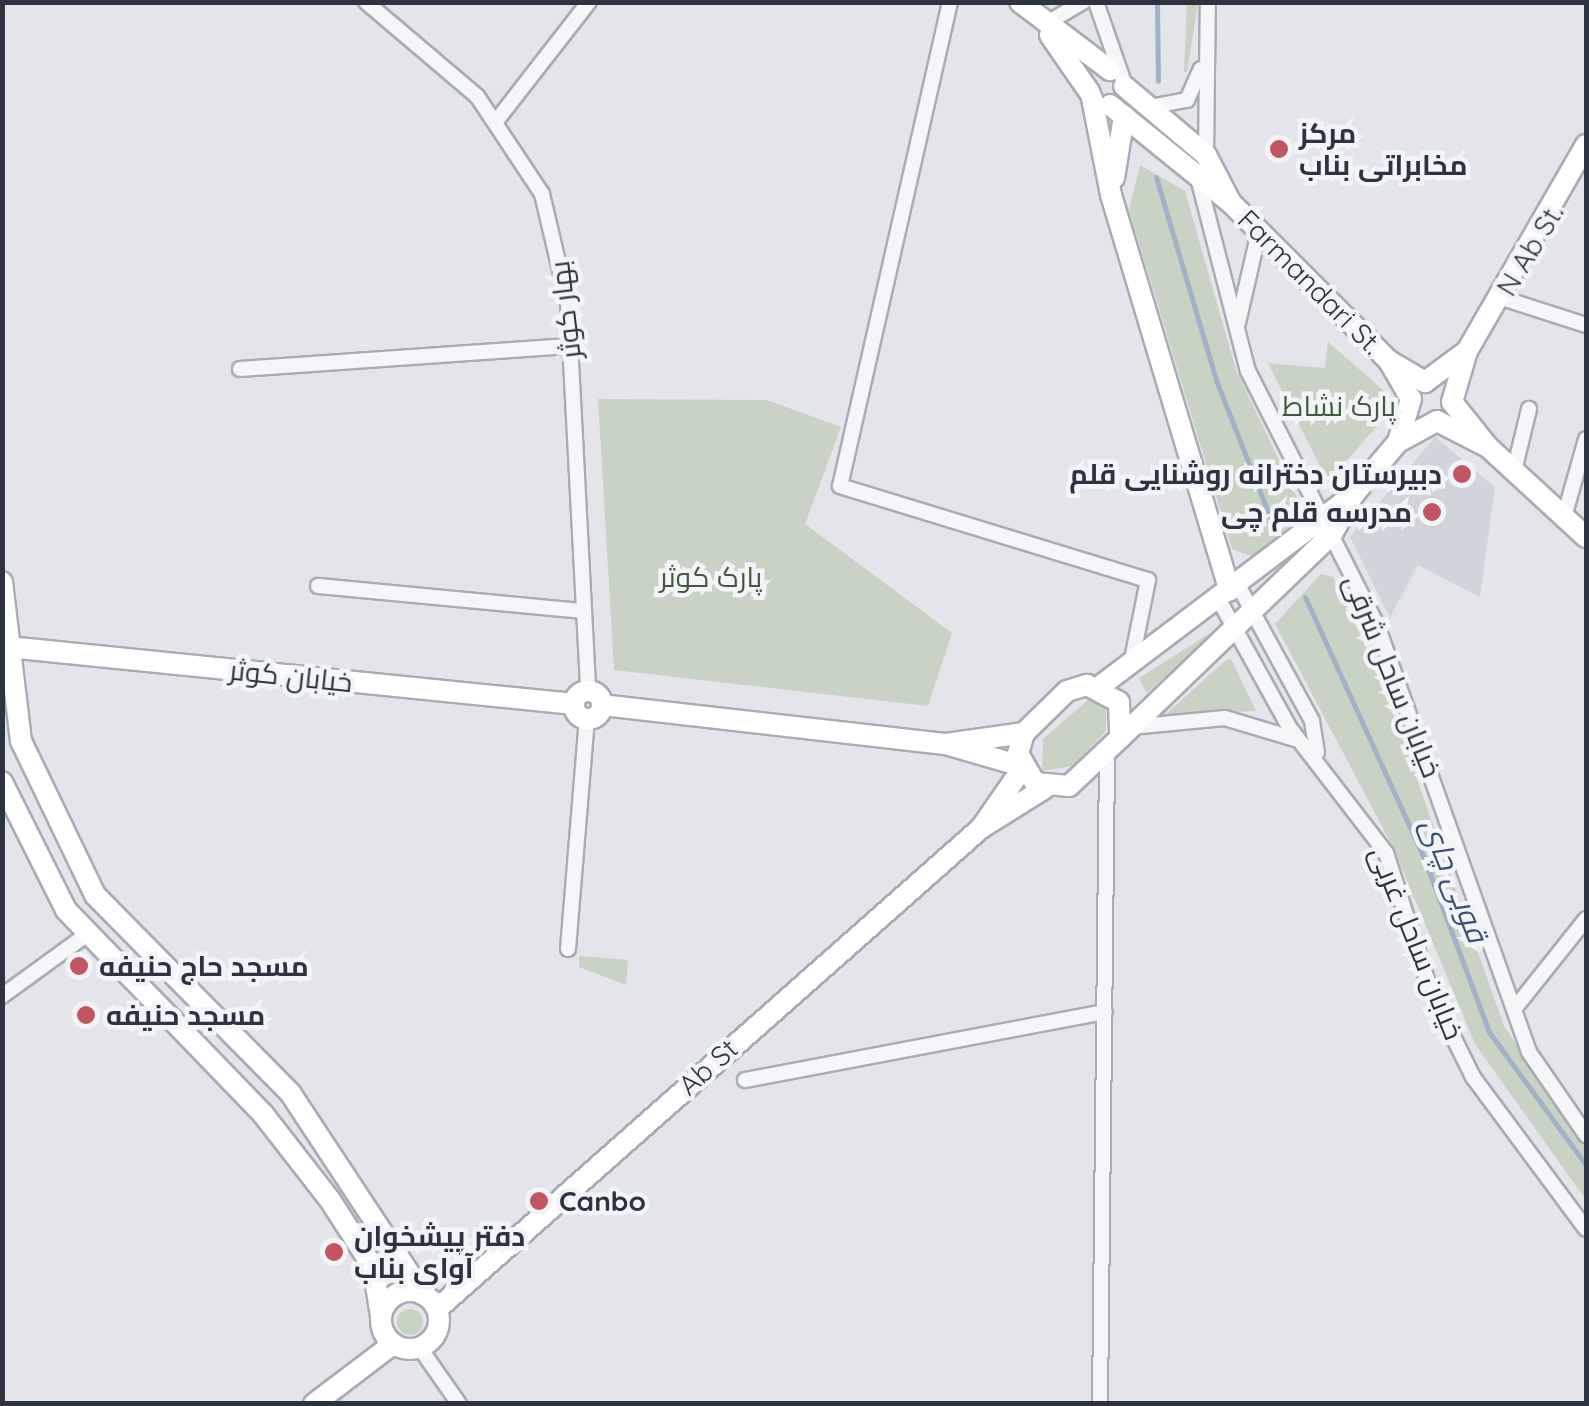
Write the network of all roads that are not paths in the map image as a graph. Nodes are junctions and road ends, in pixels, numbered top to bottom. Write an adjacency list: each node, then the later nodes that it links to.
1 (366, 2): 13 (street, بهار کوثر)
2 (589, 2): 13 (street)
3 (950, 2): 46 (street)
4 (1020, 2): 8 (main road)
5 (1083, 2): 8 (street)
6 (1096, 2): 10 (street)
7 (1208, 2): 9 (street)
8 (1040, 21): 10 (main road); 11 (main road)
9 (1206, 44): 12 (street); 15 (street)
10 (1119, 79): 11 (main road); 11 (main road); 12 (main road)
11 (1104, 103): 16 (main road); 17 (main road); 17 (main road)
12 (1149, 107): 15 (main road)
13 (497, 120): 23 (street, بهار کوثر)
14 (1586, 145): 20 (main road, N Ab St.)
15 (1206, 156): 16 (main road); 18 (main road)
16 (1197, 176): 18 (main road); 22 (street, خیابان ساحل شرقی)
17 (1111, 194): 41 (main road)
18 (1231, 202): 19 (main road, Farmandari St.)
19 (1259, 231): 22 (street); 26 (main road, Farmandari St.)
20 (1502, 298): 21 (street); 24 (main road, N Ab St.)
21 (1586, 324)
22 (1236, 329): 35 (street, خیابان ساحل شرقی)
23 (572, 346): 25 (street); 43 (street, بهار کوثر)
24 (1467, 351): 26 (main road, N Ab St.); 27 (main road, N Ab St.)
25 (240, 369)
26 (1418, 390): 27 (main road); 29 (main road); 31 (main road)
27 (1452, 402): 29 (main road); 32 (main road)
28 (1528, 409): 33 (street)
29 (1437, 422): 31 (main road); 32 (main road)
30 (1586, 439): 36 (street)
31 (1398, 442): 34 (main road)
32 (1488, 447): 33 (main road)
33 (1514, 470): 36 (main road)
34 (1354, 494): 35 (main road); 37 (main road)
35 (1319, 512): 37 (street, خیابان ساحل شرقی); 41 (main road)
36 (1564, 517): 38 (main road)
37 (1332, 534): 42 (main road); 62 (street, خیابان ساحل شرقی)
38 (1586, 537)
39 (2, 582): 45 (main road)
40 (318, 586): 43 (street)
41 (1229, 592): 42 (street); 44 (street); 46 (main road)
42 (1255, 610): 44 (main road); 52 (street, خیابان ساحل غربی)
43 (582, 611): 48 (street, بهار کوثر)
44 (1236, 627): 50 (main road); 52 (street, خیابان ساحل غربی)
45 (8, 648): 48 (main road, خیابان کوثر); 57 (main road)
46 (1131, 664): 47 (main road)
47 (1100, 687): 49 (main road); 50 (main road)
48 (588, 705): 51 (main road, خیابان کوثر); 60 (street, بهار کوثر)
49 (1024, 733): 51 (main road, خیابان کوثر); 53 (main road)
50 (1119, 739): 52 (street); 55 (main road); 63 (street)
51 (946, 744): 53 (main road, خیابان کوثر)
52 (1317, 754): 66 (street, خیابان ساحل غربی)
53 (1022, 767): 55 (main road); 56 (main road)
54 (2, 782): 59 (main road)
55 (1045, 788): 56 (main road)
56 (981, 828): 67 (main road, Ab St)
57 (108, 912): 59 (main road); 67 (main road)
58 (1586, 920): 62 (street)
59 (86, 936): 61 (street); 68 (main road)
60 (568, 949)
61 (2, 996)
62 (1514, 1008): 65 (street, خیابان ساحل شرقی)
63 (1105, 1012): 64 (street); 73 (street)
64 (745, 1080)
65 (1586, 1135)
66 (1586, 1229)
67 (430, 1302): 68 (main road); 70 (main road)
68 (381, 1316): 69 (main road)
69 (393, 1344): 70 (main road); 71 (main road)
70 (420, 1348): 72 (street)
71 (314, 1404)
72 (460, 1404)
73 (1100, 1404)

